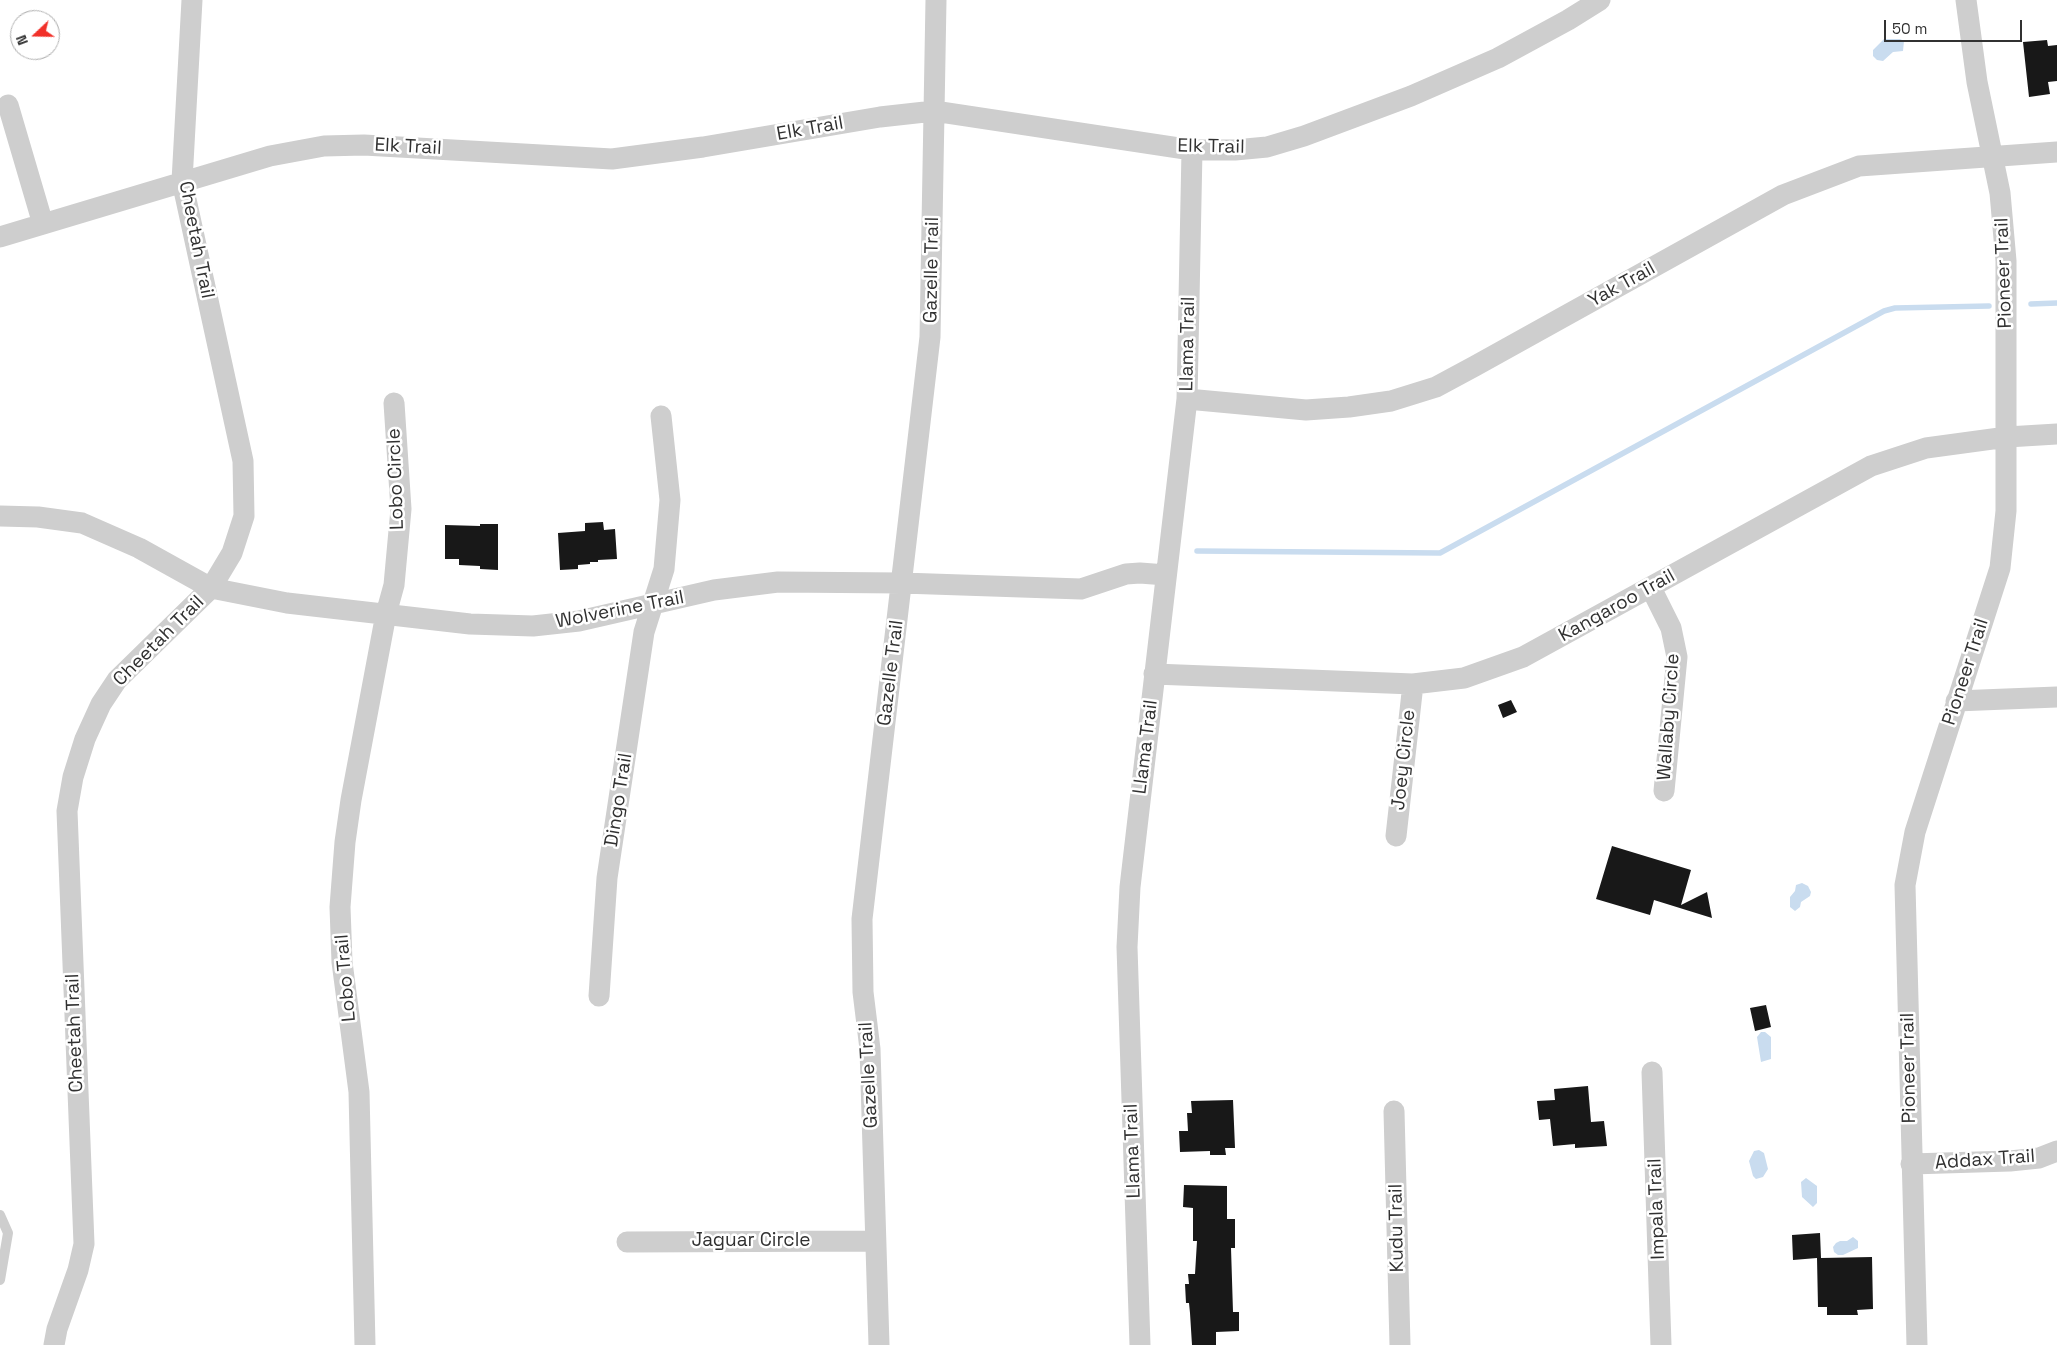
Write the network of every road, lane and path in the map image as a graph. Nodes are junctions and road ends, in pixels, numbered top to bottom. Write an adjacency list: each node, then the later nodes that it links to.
1 (192, 0): 10 (street, Cheetah Trail)
2 (936, 0): 6 (street, Gazelle Trail)
3 (1600, 0): 7 (street, Elk Trail)
4 (1966, 0): 9 (street, Pioneer Trail)
5 (8, 105): 11 (street)
6 (934, 111): 7 (street, Elk Trail); 10 (street, Elk Trail); 20 (street, Gazelle Trail)
7 (1192, 150): 13 (street, Llama Trail)
8 (2057, 152): 9 (street, Yak Trail)
9 (1993, 155): 13 (street, Yak Trail); 17 (street, Pioneer Trail)
10 (182, 181): 11 (street, Elk Trail); 21 (street, Cheetah Trail)
11 (43, 224): 12 (street, Elk Trail)
12 (0, 237)
13 (1187, 399): 19 (street, Llama Trail)
14 (394, 404): 24 (street, Lobo Circle)
15 (661, 416): 23 (street, Dingo Trail)
16 (2057, 434): 17 (street, Kangaroo Trail)
17 (2008, 436): 22 (street, Kangaroo Trail); 28 (street, Pioneer Trail)
18 (0, 516): 21 (street, Wolverine Trail)
19 (1166, 574): 20 (street, Wolverine Trail); 25 (street, Llama Trail)
20 (902, 583): 23 (street, Wolverine Trail); 37 (street, Gazelle Trail)
21 (211, 588): 24 (street, Wolverine Trail); 40 (street, Cheetah Trail)
22 (1651, 588): 26 (street, Kangaroo Trail); 29 (street, Wallaby Circle)
23 (652, 606): 24 (street, Wolverine Trail); 31 (street, Dingo Trail)
24 (386, 614): 41 (street, Lobo Trail)
25 (1154, 674): 26 (street, Kangaroo Trail); 43 (street, Llama Trail)
26 (1413, 684): 30 (street, Joey Circle)
27 (2057, 697): 28 (street)
28 (1956, 701): 35 (street, Pioneer Trail)
29 (1664, 791)
30 (1396, 836)
31 (598, 996)
32 (1652, 1072): 45 (street, Impala Trail)
33 (1394, 1111): 44 (street, Kudu Trail)
34 (2057, 1151): 35 (street, Addax Trail)
35 (1911, 1164): 46 (street, Pioneer Trail)
36 (0, 1215): 39 (lane)
37 (875, 1241): 38 (street, Jaguar Circle); 42 (street, Gazelle Trail)
38 (627, 1242)
39 (0, 1280)
40 (54, 1345)
41 (365, 1345)
42 (879, 1345)
43 (1140, 1345)
44 (1400, 1345)
45 (1661, 1345)
46 (1917, 1345)

